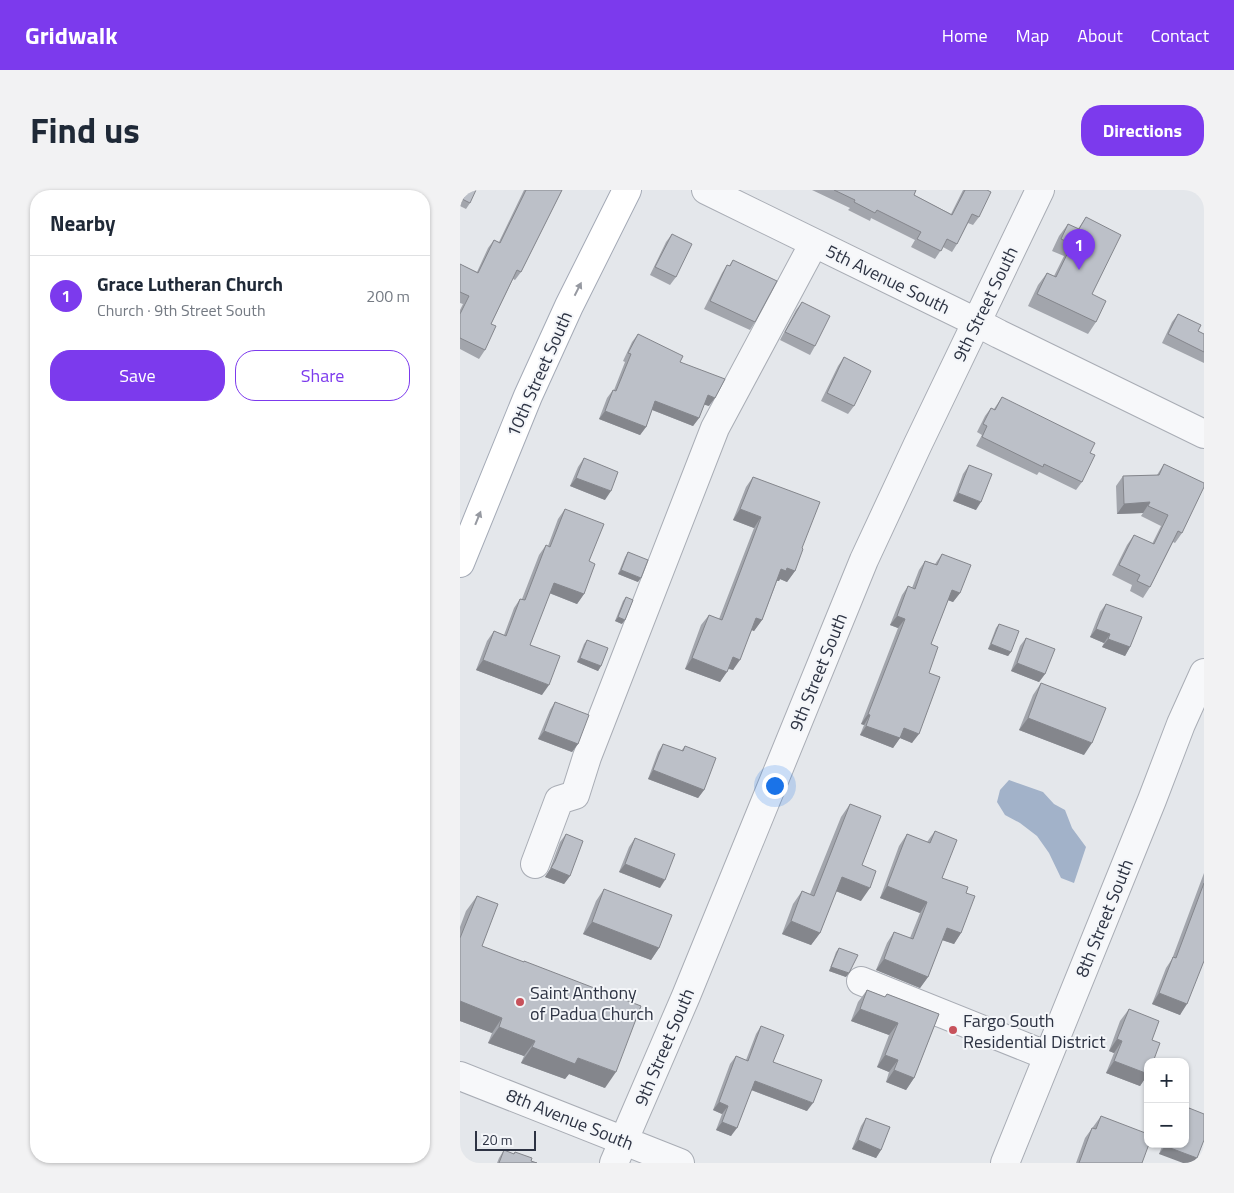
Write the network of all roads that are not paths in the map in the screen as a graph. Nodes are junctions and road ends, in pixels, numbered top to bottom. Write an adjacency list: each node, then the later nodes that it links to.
1 (627, 190): 7 (main road, 10th Street South, one-way to 1)
2 (706, 190): 4 (street, 5th Avenue South)
3 (1040, 190): 5 (street, 9th Street South)
4 (814, 243): 5 (street, 5th Avenue South); 9 (street)
5 (976, 322): 6 (street, 5th Avenue South); 13 (street, 9th Street South)
6 (1204, 434)
7 (460, 563)
8 (1204, 673): 11 (street, 8th Street South)
9 (535, 864)
10 (861, 981): 11 (street)
11 (1048, 1056): 15 (street, 8th Street South)
12 (460, 1076): 13 (street, 8th Avenue South)
13 (619, 1152): 14 (street, 8th Avenue South)
14 (680, 1163)
15 (1005, 1163)

